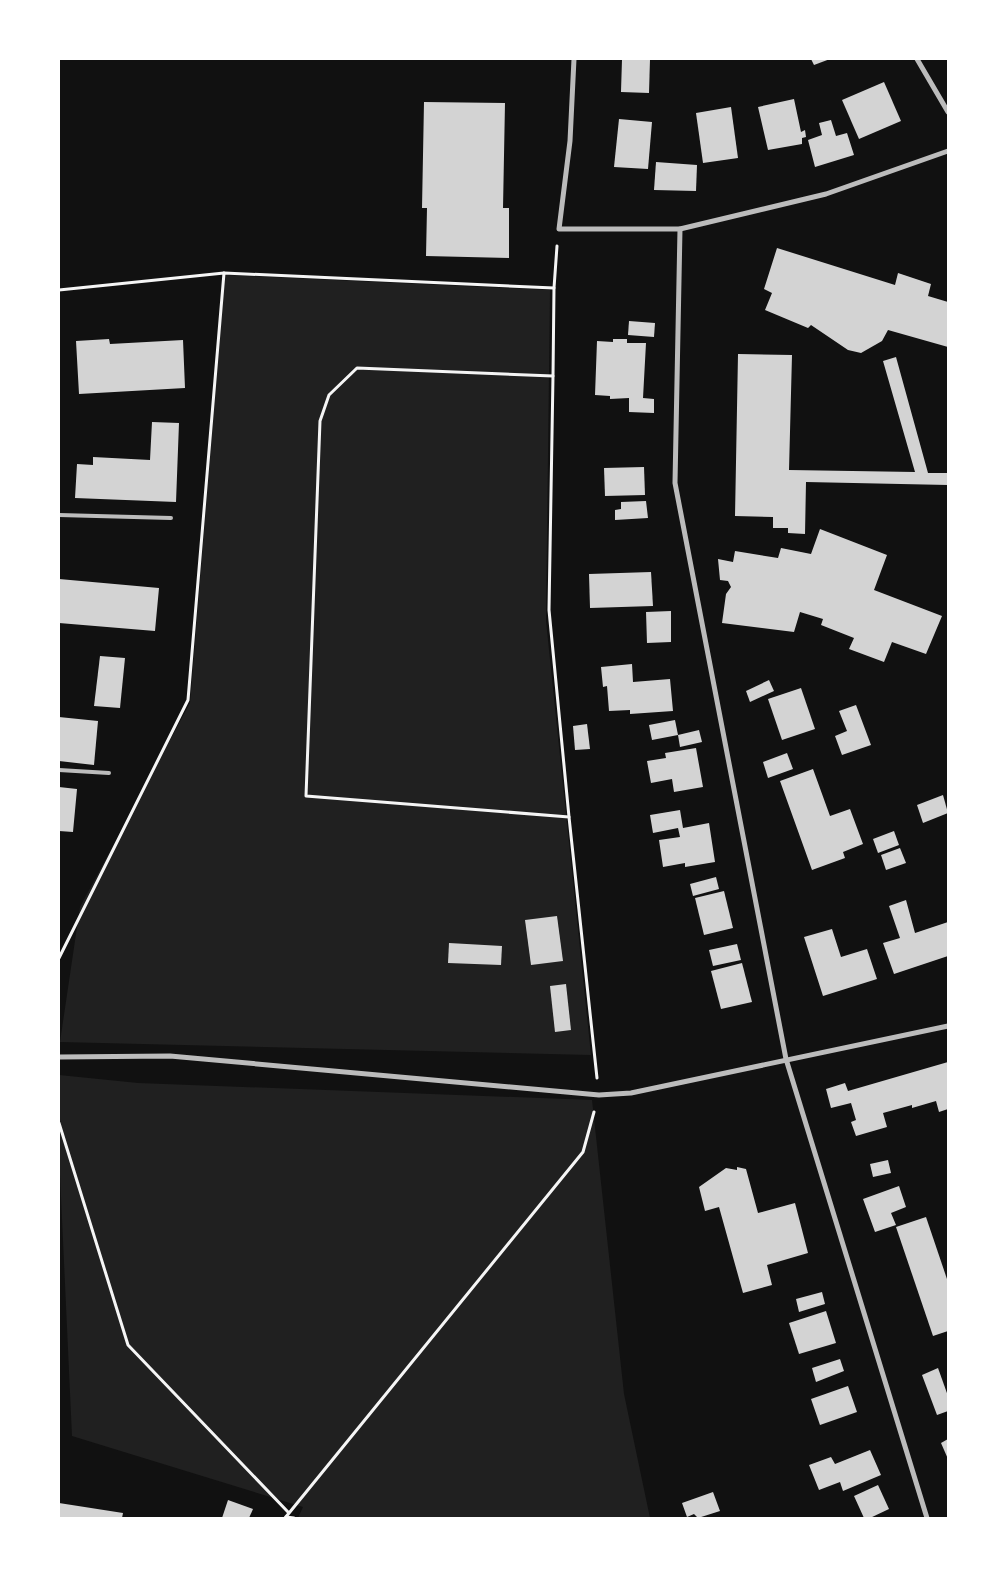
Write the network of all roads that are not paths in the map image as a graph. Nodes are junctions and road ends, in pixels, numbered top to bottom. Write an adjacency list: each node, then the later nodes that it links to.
1 (574, 59): 5 (street)
2 (917, 59): 3 (street)
3 (948, 112)
4 (948, 151): 5 (street)
5 (680, 229): 12 (street)
6 (59, 515): 7 (lane)
7 (171, 518)
8 (59, 770): 9 (lane)
9 (109, 773)
10 (948, 1026): 12 (street)
11 (59, 1057): 12 (street)
12 (786, 1059): 13 (street)
13 (927, 1518)

